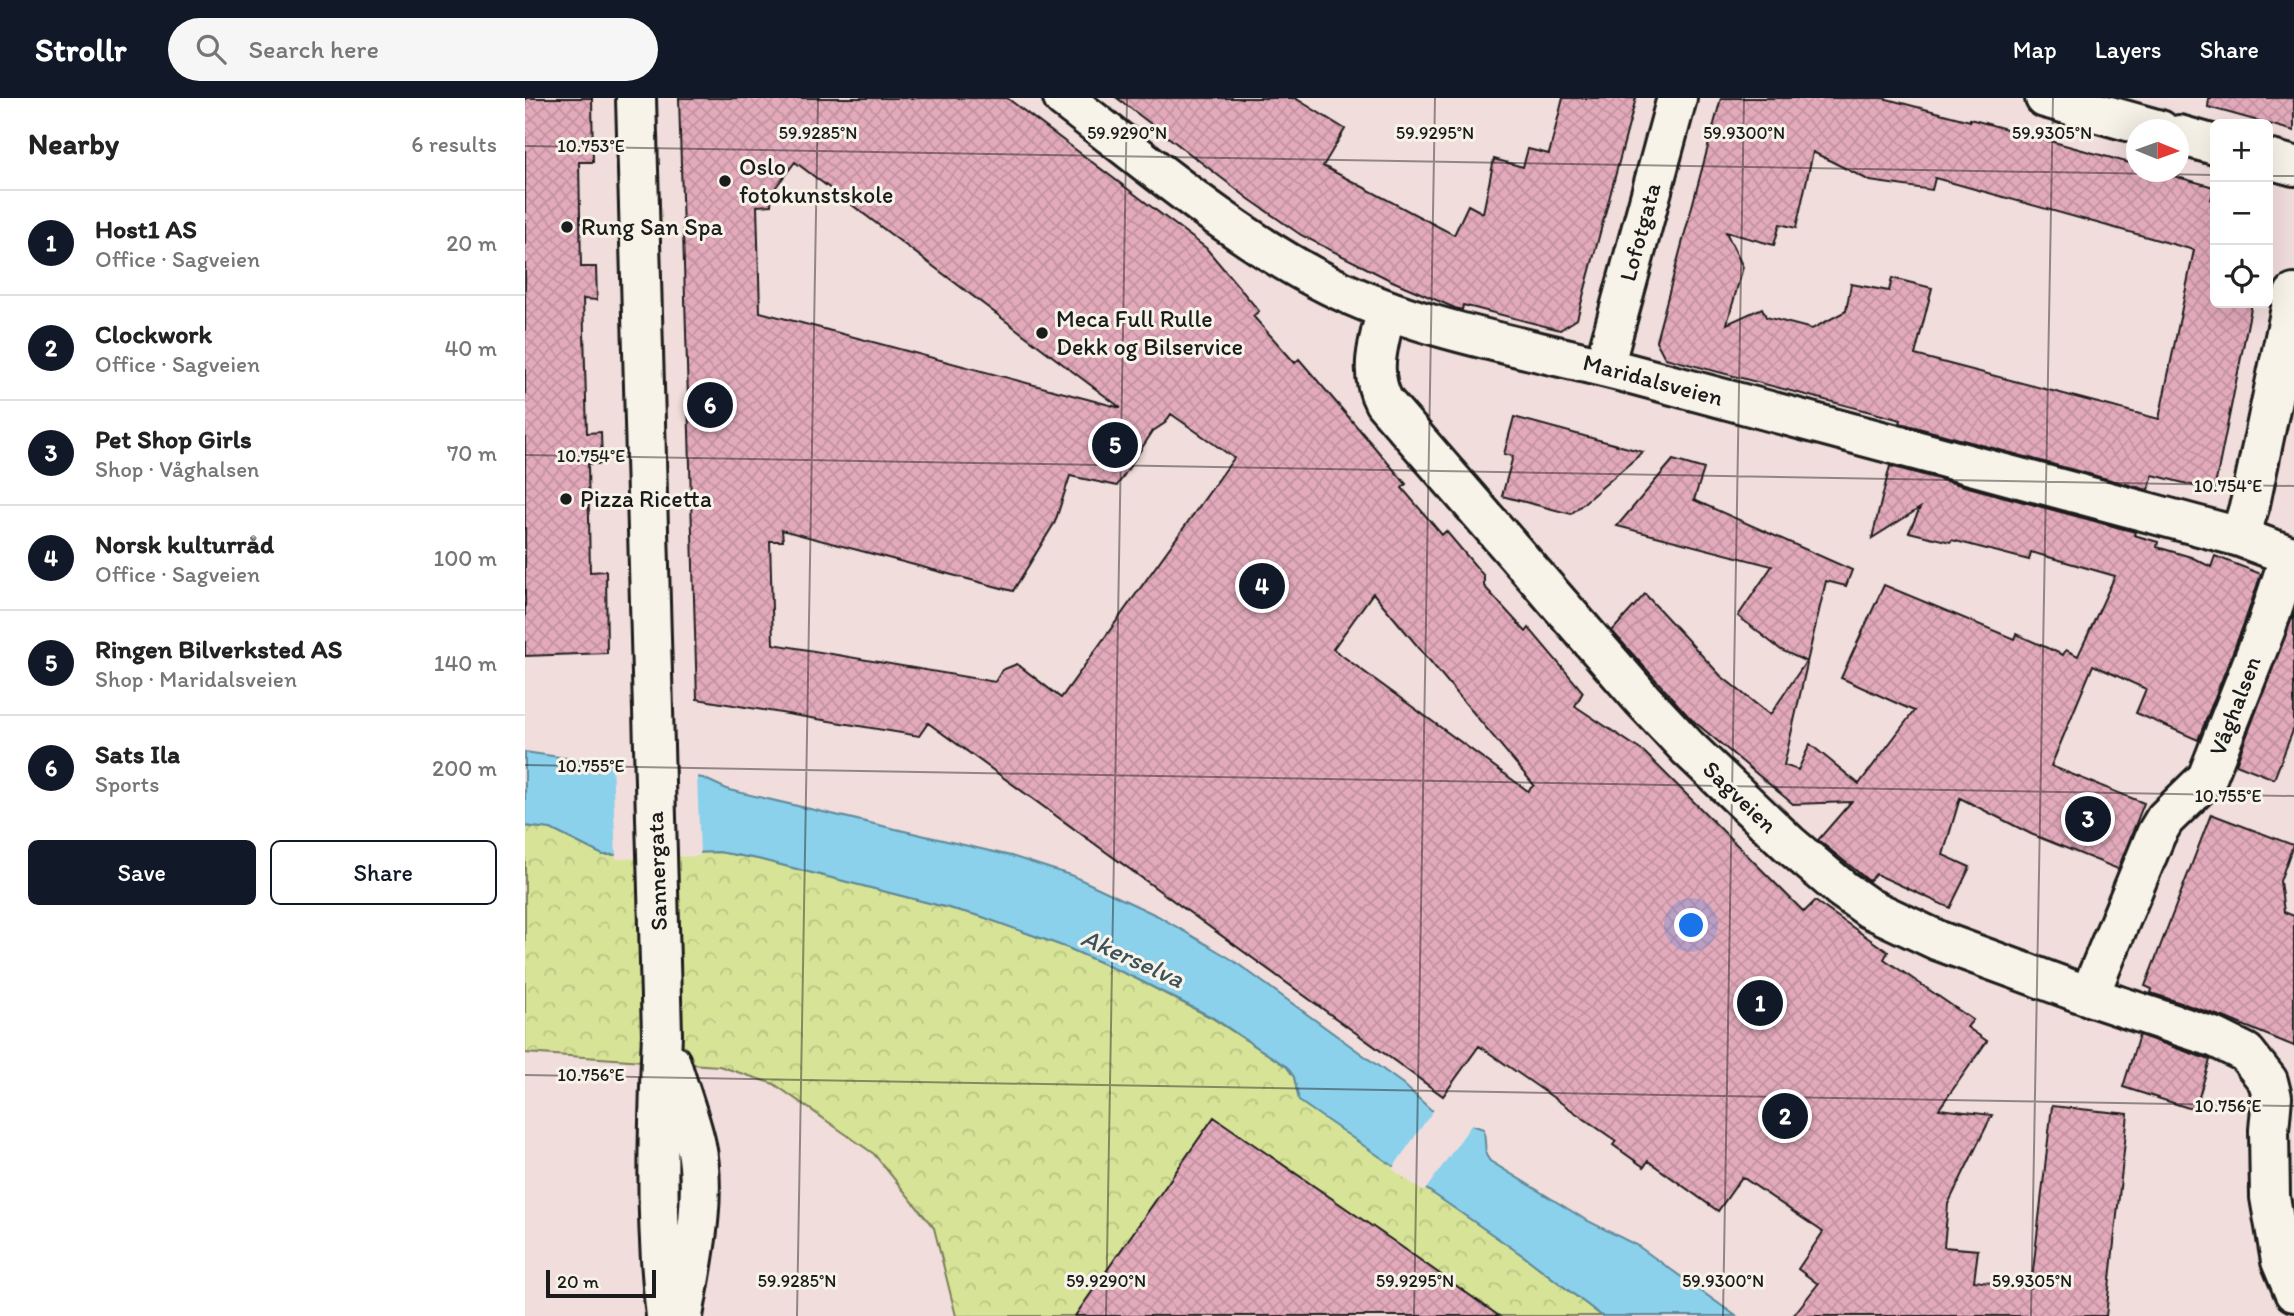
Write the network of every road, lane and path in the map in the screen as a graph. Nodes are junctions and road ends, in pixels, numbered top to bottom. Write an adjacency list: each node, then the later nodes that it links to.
1 (636, 98): 16 (street, Sannergata)
2 (1063, 98): 11 (street, Maridalsveien)
3 (1677, 98): 12 (street, Lofotgata)
4 (2045, 98): 5 (street)
5 (2126, 121)
6 (2189, 138): 7 (street)
7 (2210, 144)
8 (2273, 160): 9 (street)
9 (2294, 166)
10 (2294, 295): 13 (street)
11 (1386, 311): 12 (street, Maridalsveien); 15 (street, Sagveien)
12 (1604, 367): 13 (street, Maridalsveien)
13 (2240, 537): 14 (street, Maridalsveien)
14 (2292, 556): 15 (street, Våghalsen)
15 (2089, 996): 17 (street, Sagveien)
16 (662, 1034): 19 (street, Sannergata); 20 (street, Sannergata)
17 (2283, 1091): 18 (street, Sagveien)
18 (2294, 1292)
19 (666, 1316)
20 (683, 1316)

